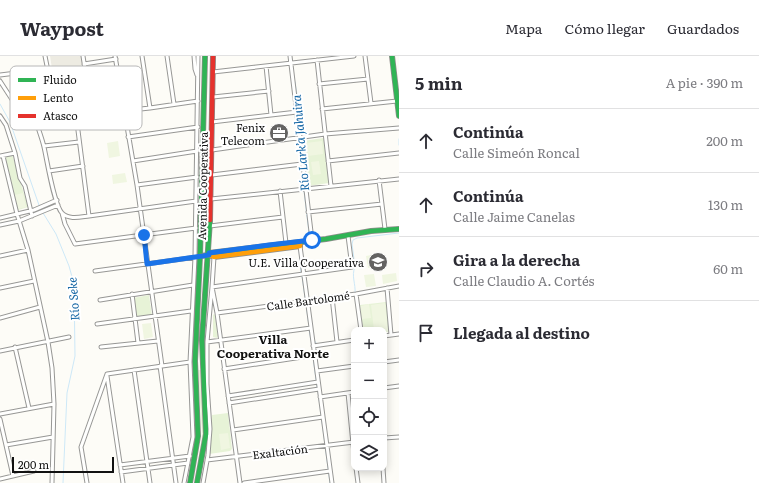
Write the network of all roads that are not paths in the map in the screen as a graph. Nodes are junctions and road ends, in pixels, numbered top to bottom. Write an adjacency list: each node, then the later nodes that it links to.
1 (45, 56): 17 (street)
2 (83, 56): 16 (street)
3 (142, 56): 33 (street)
4 (167, 56): 32 (street)
5 (194, 56): 22 (street)
6 (198, 56): 22 (street)
7 (205, 56): 99 (street, Avenida Cooperativa)
8 (213, 56): 19 (street, Avenida Cooperativa)
9 (290, 56): 15 (street)
10 (354, 56): 14 (street)
11 (365, 56): 23 (street)
12 (392, 56): 30 (street)
13 (115, 58): 16 (street)
14 (317, 60): 15 (street); 25 (street)
15 (291, 63): 18 (street); 36 (street)
16 (84, 64)
17 (47, 66)
18 (266, 66): 19 (street); 26 (street)
19 (213, 72): 28 (street, Avenida Cooperativa)
20 (10, 74): 21 (street)
21 (0, 75)
22 (198, 76): 29 (street)
23 (368, 79): 25 (street); 31 (street)
24 (0, 81): 27 (street)
25 (320, 84): 35 (street)
26 (269, 91): 28 (street); 37 (street)
27 (10, 96)
28 (213, 97): 40 (street, Avenida Cooperativa)
29 (198, 101): 32 (street); 43 (street)
30 (397, 101): 31 (street); 39 (street)
31 (371, 103): 35 (street)
32 (174, 104): 33 (street)
33 (150, 108): 34 (street)
34 (142, 109)
35 (322, 109): 48 (street)
36 (297, 112): 37 (street); 50 (street)
37 (272, 115): 40 (street)
38 (0, 116): 41 (street)
39 (399, 116)
40 (212, 122): 53 (street, Avenida Cooperativa)
41 (6, 125): 42 (street); 55 (street)
42 (0, 127)
43 (198, 127): 49 (street); 54 (street)
44 (399, 128): 48 (street)
45 (39, 130): 52 (street)
46 (78, 130): 51 (street)
47 (127, 130): 49 (street)
48 (324, 134): 50 (street); 59 (street)
49 (128, 137): 58 (street)
50 (300, 138): 53 (street); 60 (street)
51 (79, 142): 52 (street); 61 (street)
52 (44, 146): 62 (street)
53 (212, 150): 63 (street, Avenida Cooperativa)
54 (197, 151): 58 (street); 64 (street)
55 (14, 153): 57 (street); 77 (street)
56 (399, 153): 59 (street)
57 (2, 156): 80 (street)
58 (133, 161): 67 (street)
59 (328, 161): 68 (street)
60 (302, 164): 63 (street); 69 (street)
61 (83, 166): 62 (street); 82 (street)
62 (49, 171): 72 (street)
63 (212, 175): 71 (street, Avenida Cooperativa)
64 (197, 177): 67 (street); 73 (street)
65 (399, 178): 66 (street)
66 (379, 180): 68 (street); 74 (street)
67 (137, 185): 76 (street)
68 (331, 186): 69 (street)
69 (306, 188): 70 (street); 78 (street)
70 (280, 191): 71 (street); 83 (street)
71 (211, 199): 87 (street, Avenida Cooperativa)
72 (57, 200): 75 (street); 77 (street)
73 (196, 200): 76 (street); 88 (street)
74 (382, 204): 78 (street); 89 (street)
75 (58, 205): 79 (street); 81 (street)
76 (140, 209): 82 (street); 91 (street)
77 (32, 210): 80 (street); 81 (street)
78 (308, 212): 93 (street)
79 (62, 213): 82 (street); 91 (street)
80 (17, 214): 84 (street); 85 (street)
81 (34, 215): 85 (street)
82 (89, 216)
83 (283, 217): 87 (street); 94 (street)
84 (0, 218)
85 (19, 221): 86 (street); 96 (street)
86 (0, 225)
87 (210, 226): 97 (street, Avenida Cooperativa)
88 (196, 228): 91 (street); 99 (street)
89 (385, 229): 90 (street); 92 (street)
90 (399, 229)
91 (144, 235): 100 (street)
92 (348, 236): 93 (street); 102 (street)
93 (312, 240): 95 (street)
94 (286, 243): 95 (street); 97 (street)
95 (300, 244): 97 (street); 102 (street)
96 (28, 250): 98 (street); 103 (street)
97 (211, 255): 99 (street); 106 (street); 195 (street, Avenida Cooperativa)
98 (0, 256)
99 (198, 257): 100 (street); 104 (street); 194 (street, Avenida Cooperativa)
100 (147, 264): 101 (street); 109 (street)
101 (96, 271)
102 (304, 273): 106 (street); 114 (street)
103 (34, 282): 107 (street); 115 (street)
104 (193, 285): 109 (street); 116 (street)
105 (399, 286): 108 (street, Calle Bartolomé)
106 (212, 287): 117 (street); 132 (street)
107 (0, 288)
108 (387, 288): 111 (street, Calle Bartolomé); 125 (street)
109 (151, 292): 110 (street); 118 (street)
110 (132, 294): 113 (street); 120 (street)
111 (356, 294): 112 (street, Calle Bartolomé); 122 (street)
112 (332, 297): 114 (street, Calle Bartolomé); 133 (street)
113 (100, 300)
114 (307, 300): 117 (street, Calle Bartolomé); 123 (street)
115 (40, 307): 119 (street); 131 (street)
116 (191, 311): 118 (street); 141 (street)
117 (217, 313): 128 (street)
118 (155, 317): 120 (street); 130 (street)
119 (0, 318)
120 (135, 319): 121 (street); 134 (street)
121 (97, 324)
122 (361, 327)
123 (311, 328): 128 (street); 135 (street)
124 (399, 334): 125 (street)
125 (391, 335): 126 (street)
126 (387, 336)
127 (69, 338): 131 (street)
128 (221, 340): 132 (street); 145 (street)
129 (351, 340): 133 (street)
130 (158, 341): 134 (street); 143 (street)
131 (48, 342): 136 (street); 159 (street)
132 (207, 342): 175 (street)
133 (338, 342): 135 (street)
134 (138, 343): 137 (street)
135 (314, 346): 139 (street)
136 (15, 347): 138 (street); 160 (street)
137 (101, 347)
138 (0, 351)
139 (314, 355): 145 (street); 147 (street)
140 (399, 360): 142 (street)
141 (190, 362): 143 (street); 172 (street)
142 (387, 362)
143 (161, 366): 146 (street); 174 (street)
144 (351, 366): 147 (street)
145 (224, 369): 156 (street)
146 (134, 370): 148 (street); 176 (street)
147 (317, 371): 149 (street)
148 (107, 374): 178 (street); 189 (street)
149 (318, 382): 152 (street); 156 (street)
150 (399, 386): 151 (street); 153 (street)
151 (387, 388)
152 (319, 389): 157 (street); 158 (street)
153 (399, 391)
154 (351, 392): 155 (street)
155 (348, 393): 157 (street); 165 (street)
156 (228, 396): 158 (street)
157 (320, 397): 162 (street)
158 (229, 402): 164 (street)
159 (54, 404): 160 (street); 166 (street)
160 (28, 408): 161 (street)
161 (0, 414)
162 (323, 417): 164 (street); 170 (street)
163 (0, 419): 171 (street)
164 (233, 430): 173 (street)
165 (352, 435)
166 (53, 436): 171 (street); 188 (street)
167 (399, 437): 168 (street)
168 (387, 438)
169 (351, 442): 170 (street, Exaltación)
170 (327, 445): 173 (street, Exaltación); 182 (street)
171 (6, 446): 186 (street)
172 (190, 456): 174 (street); 177 (street)
173 (237, 457): 175 (street, Exaltación); 197 (street)
174 (172, 458): 176 (street); 179 (street)
175 (207, 460): 196 (street)
176 (147, 461): 178 (street); 180 (street)
177 (188, 463): 179 (street); 193 (street)
178 (120, 465): 185 (street)
179 (173, 465): 180 (street); 192 (street)
180 (148, 468): 185 (street); 191 (street)
181 (34, 471): 186 (street)
182 (330, 471): 198 (street); 199 (street)
183 (356, 471): 200 (street)
184 (383, 471): 201 (street)
185 (122, 472): 190 (street)
186 (13, 476): 187 (street)
187 (0, 479)
188 (52, 483)
189 (88, 483)
190 (123, 483)
191 (150, 483)
192 (176, 483)
193 (184, 483)
194 (190, 483)
195 (197, 483)
196 (203, 483)
197 (240, 483)
198 (244, 483)
199 (332, 483)
200 (358, 483)
201 (384, 483)

